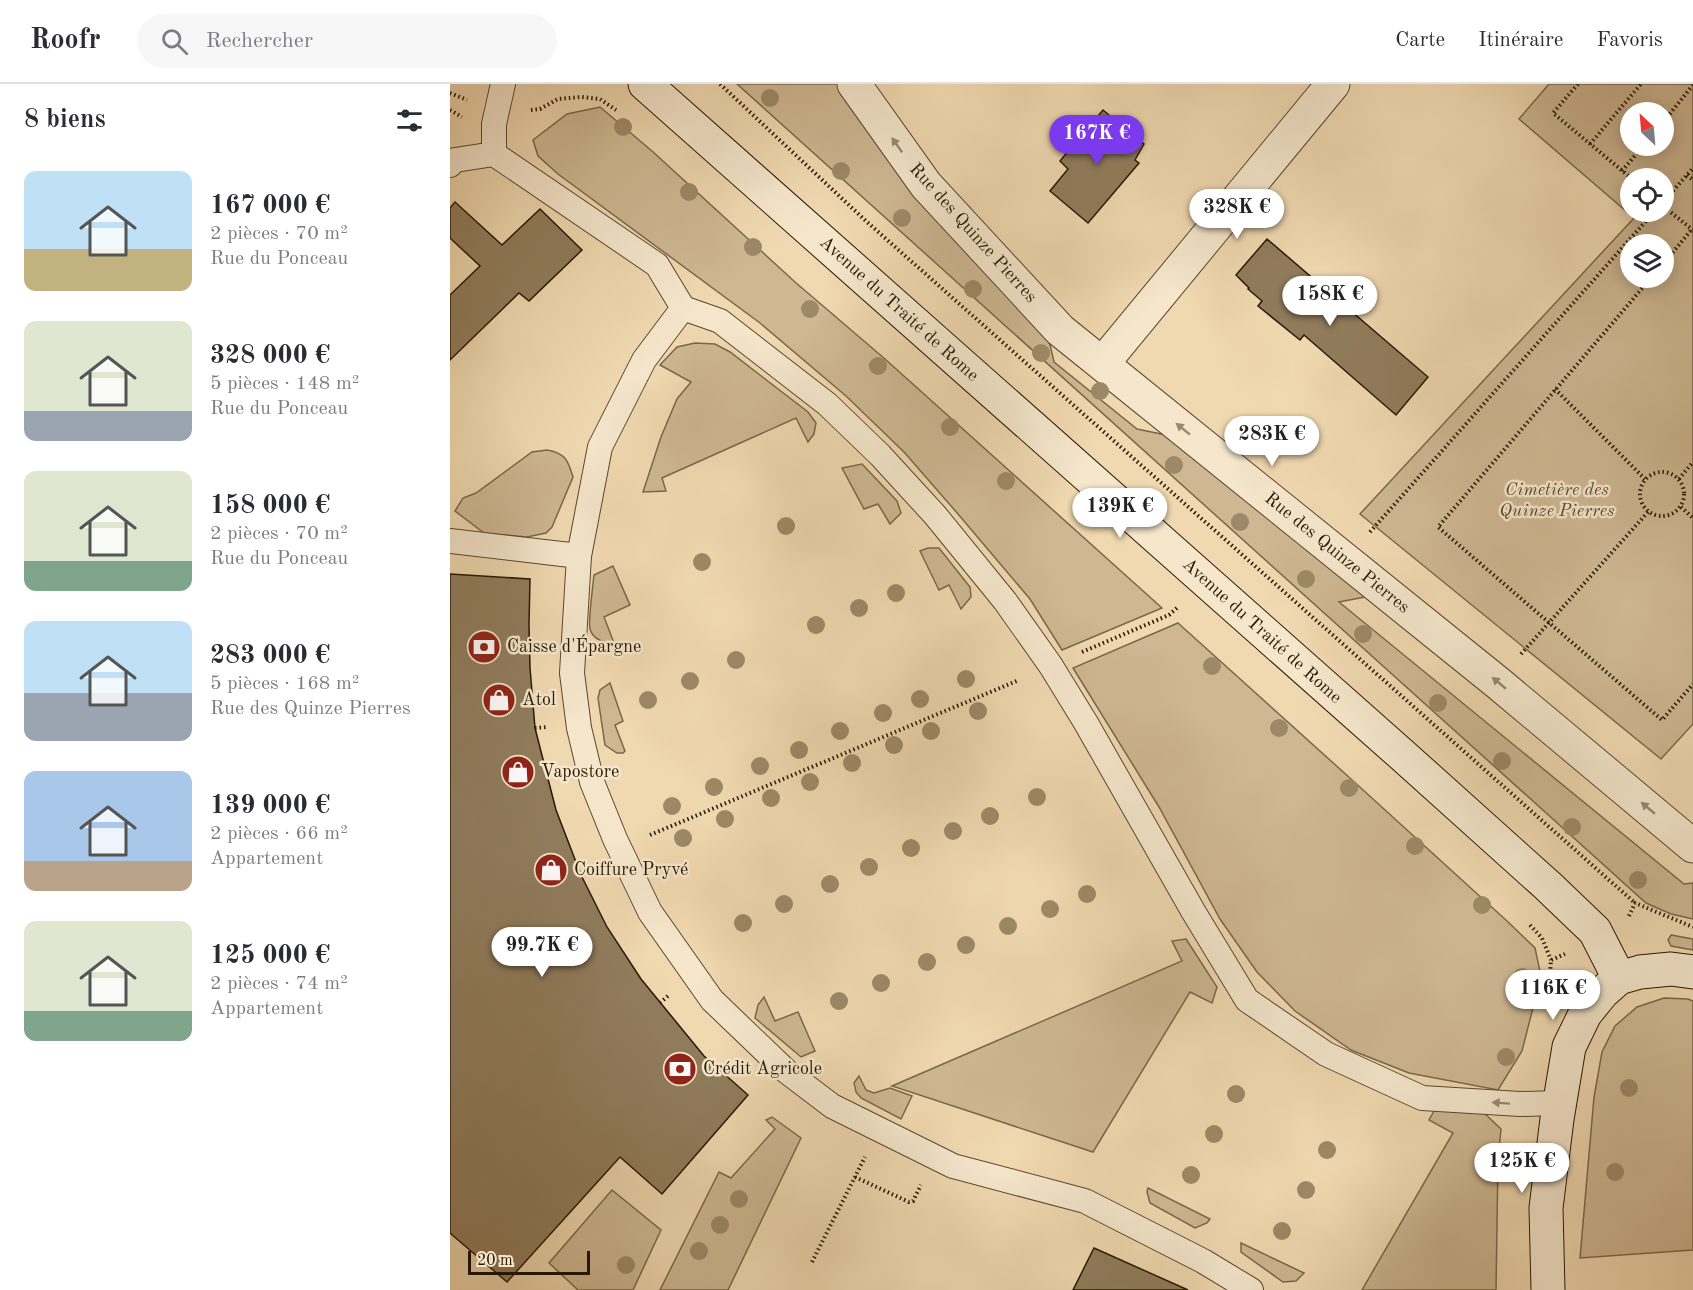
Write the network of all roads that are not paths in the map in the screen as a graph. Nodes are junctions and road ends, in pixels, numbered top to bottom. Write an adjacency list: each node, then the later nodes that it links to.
1 (503, 84): 5 (lane)
2 (645, 84): 13 (main road, Avenue du Traité de Rome)
3 (854, 84): 8 (main road, Rue des Quinze Pierres, one-way to 3)
4 (1332, 84): 8 (main road)
5 (494, 154): 6 (lane); 7 (lane)
6 (450, 165)
7 (683, 308): 10 (lane); 14 (lane, one-way to 7)
8 (1103, 363): 11 (main road, Rue des Quinze Pierres, one-way to 8)
9 (450, 541): 10 (lane)
10 (579, 556): 15 (lane)
11 (1693, 846)
12 (1693, 972): 13 (main road)
13 (1619, 978): 14 (main road)
14 (1559, 1103): 16 (main road)
15 (1251, 1290)
16 (1548, 1290)

